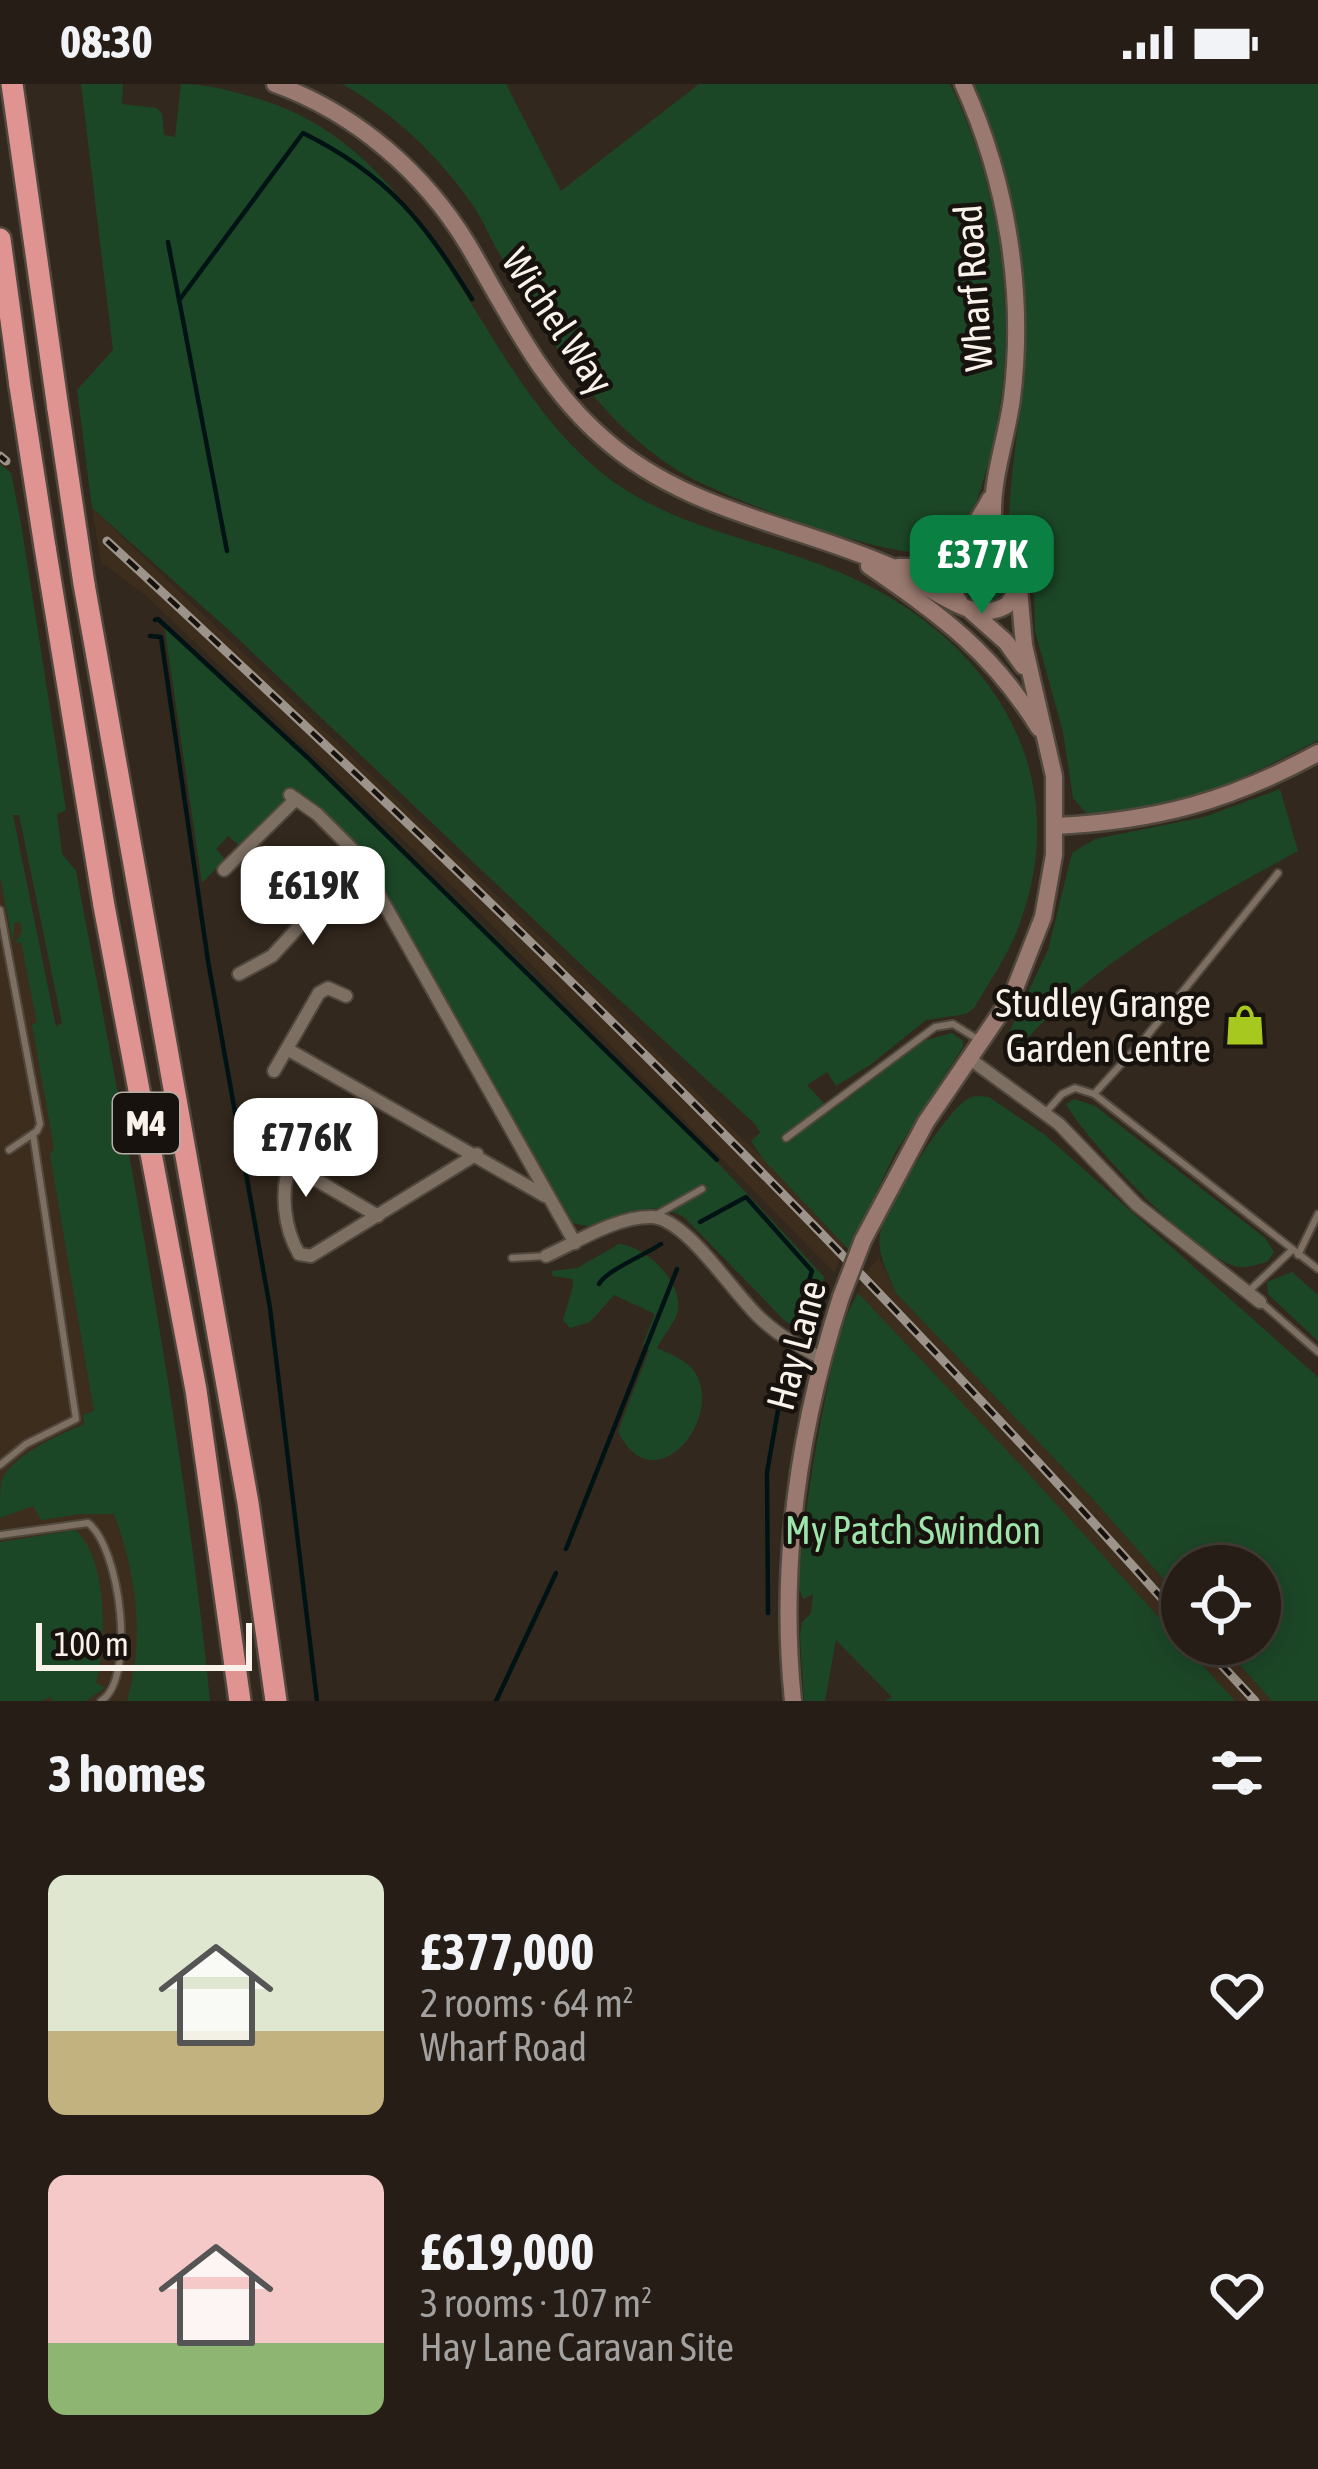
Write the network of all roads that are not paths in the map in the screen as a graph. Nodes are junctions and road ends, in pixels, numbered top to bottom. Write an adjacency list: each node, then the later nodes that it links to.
1 (12, 84): 54 (highway, M4, bridge)
2 (275, 84): 7 (main road, Wichel Way)
3 (963, 84): 5 (main road, Wharf Road)
4 (0, 239): 50 (highway, M4, bridge)
5 (994, 490): 6 (main road, Wharf Road); 8 (main road, Wharf Road)
6 (1002, 548): 8 (main road); 10 (main road, Wharf Road)
7 (848, 552): 9 (main road, Wichel Way); 13 (main road)
8 (960, 554): 9 (main road, Wichel Way); 11 (main road)
9 (891, 566): 11 (main road, Wichel Way)
10 (1019, 582): 11 (main road); 12 (main road, Wharf Road)
11 (965, 607): 12 (main road, Wharf Road)
12 (1030, 677): 13 (main road, Wharf Road)
13 (1050, 746): 15 (main road, Wharf Road)
14 (1318, 753): 15 (main road)
15 (1056, 826): 22 (main road, Hay Lane)
16 (361, 864): 17 (street); 20 (street); 35 (street)
17 (224, 870)
18 (1278, 873): 26 (lane)
19 (0, 910): 28 (lane)
20 (238, 974)
21 (346, 996): 23 (street)
22 (982, 1042): 24 (main road, Hay Lane); 29 (lane)
23 (287, 1049): 25 (street); 32 (street)
24 (970, 1059): 27 (street); 47 (main road, Hay Lane, bridge)
25 (274, 1071)
26 (1094, 1094): 27 (lane); 40 (lane)
27 (1044, 1114): 44 (street)
28 (33, 1134): 30 (lane); 48 (lane)
29 (786, 1138)
30 (9, 1150)
31 (265, 1150): 33 (street)
32 (477, 1154): 35 (street); 37 (street)
33 (290, 1164): 37 (street); 37 (street)
34 (702, 1189): 38 (lane)
35 (550, 1200): 39 (street)
36 (1318, 1214): 40 (lane)
37 (378, 1216)
38 (653, 1217): 39 (street); 47 (street)
39 (574, 1243): 41 (street)
40 (1295, 1253): 43 (lane); 44 (lane)
41 (546, 1256): 42 (lane)
42 (512, 1258)
43 (1318, 1269)
44 (1247, 1292): 45 (street)
45 (1260, 1302): 46 (lane)
46 (1318, 1352)
47 (823, 1359): 55 (main road, Hay Lane)
48 (0, 1465)
49 (0, 1535): 51 (lane)
50 (226, 1595): 52 (highway, M4); 53 (highway, M4)
51 (101, 1701)
52 (229, 1701)
53 (240, 1701)
54 (276, 1701)
55 (793, 1701)

